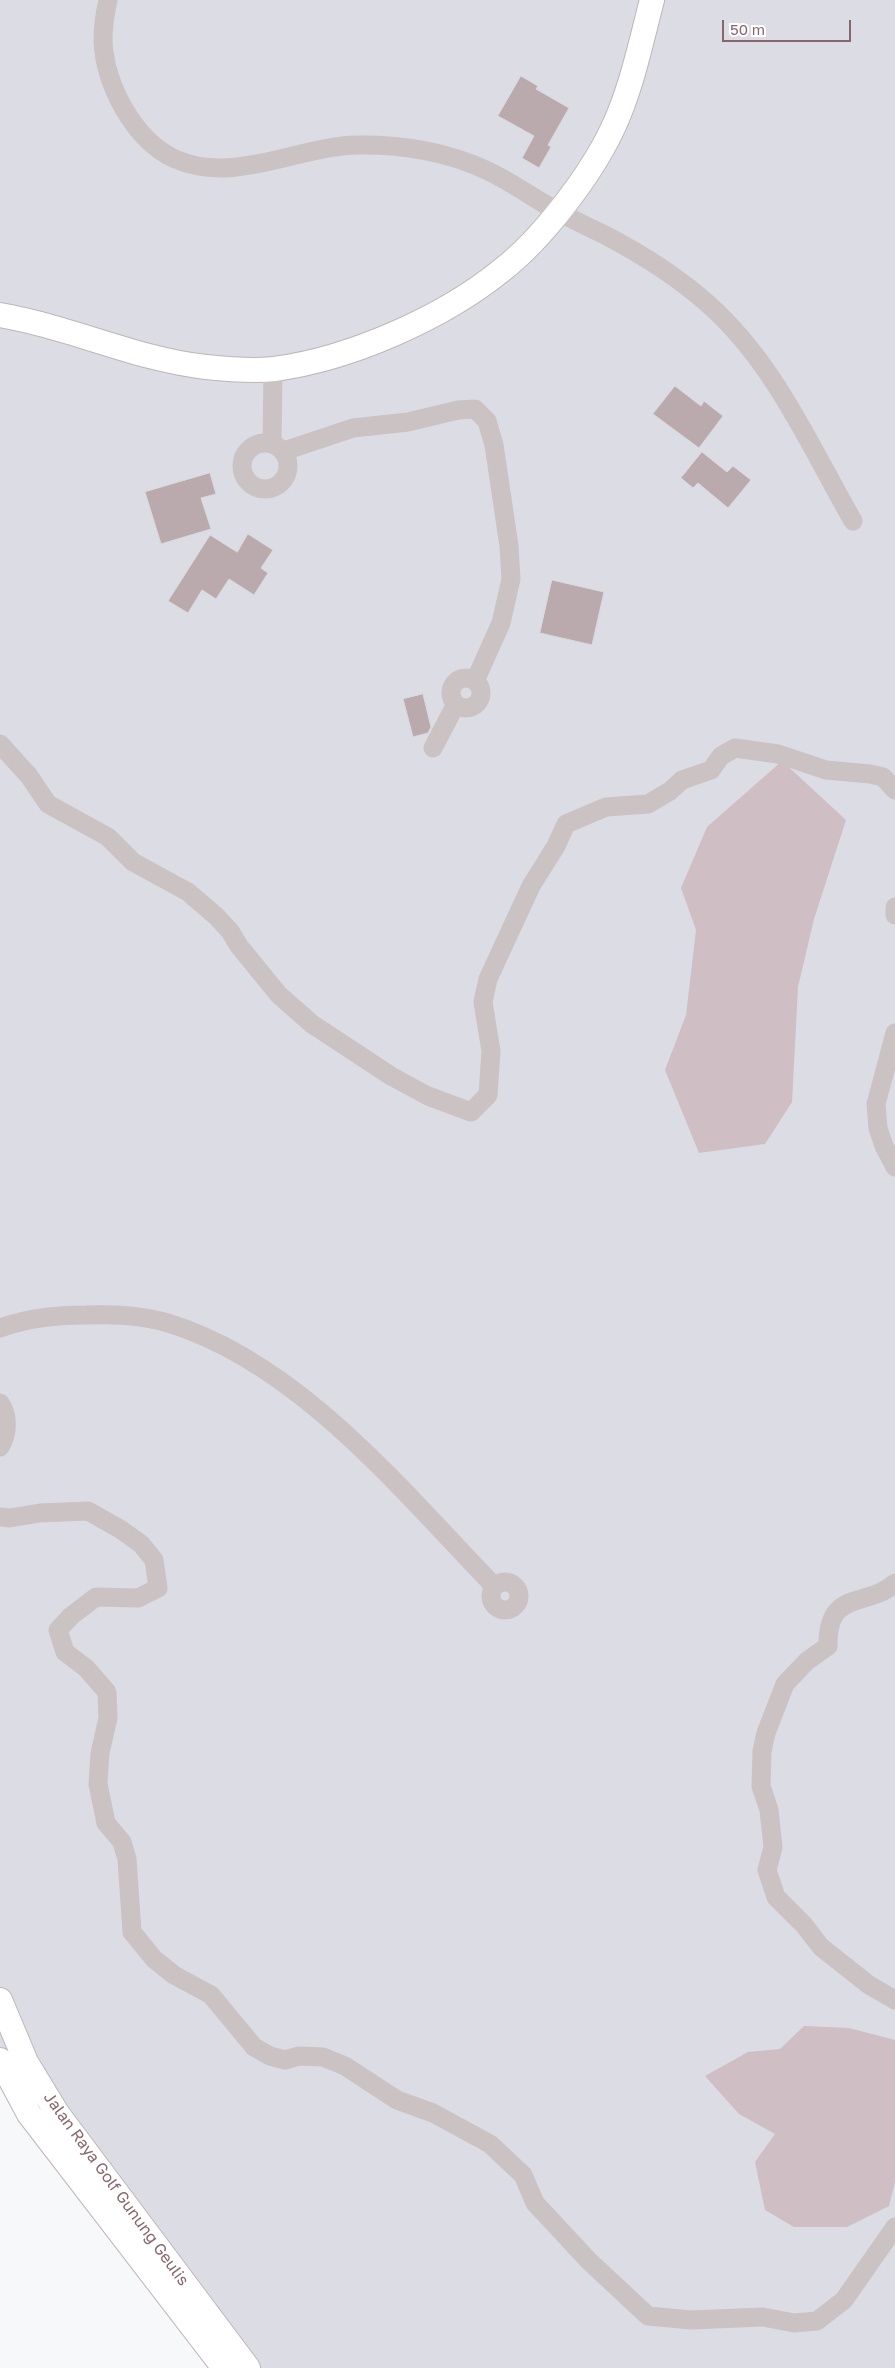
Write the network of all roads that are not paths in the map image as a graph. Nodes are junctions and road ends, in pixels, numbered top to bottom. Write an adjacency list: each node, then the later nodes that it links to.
1 (108, 0): 3 (lane)
2 (649, 10): 3 (main road)
3 (558, 212): 5 (main road); 6 (lane)
4 (0, 315): 5 (main road)
5 (273, 369): 8 (lane)
6 (853, 521)
7 (0, 744): 9 (lane)
8 (433, 748)
9 (895, 790)
10 (895, 907): 11 (lane)
11 (895, 915)
12 (895, 1033): 13 (lane)
13 (895, 1167)
14 (0, 1328): 19 (lane)
15 (0, 1403): 16 (lane)
16 (0, 1447)
17 (0, 1517): 23 (lane)
18 (895, 1584): 21 (lane)
19 (494, 1586)
20 (0, 2000): 25 (main road, Jalan Raya Golf Gunung Geulis)
21 (895, 2000)
22 (0, 2060): 24 (main road, Jalan Raya Golf Gunung Geulis)
23 (895, 2227)
24 (224, 2368)
25 (248, 2368)

